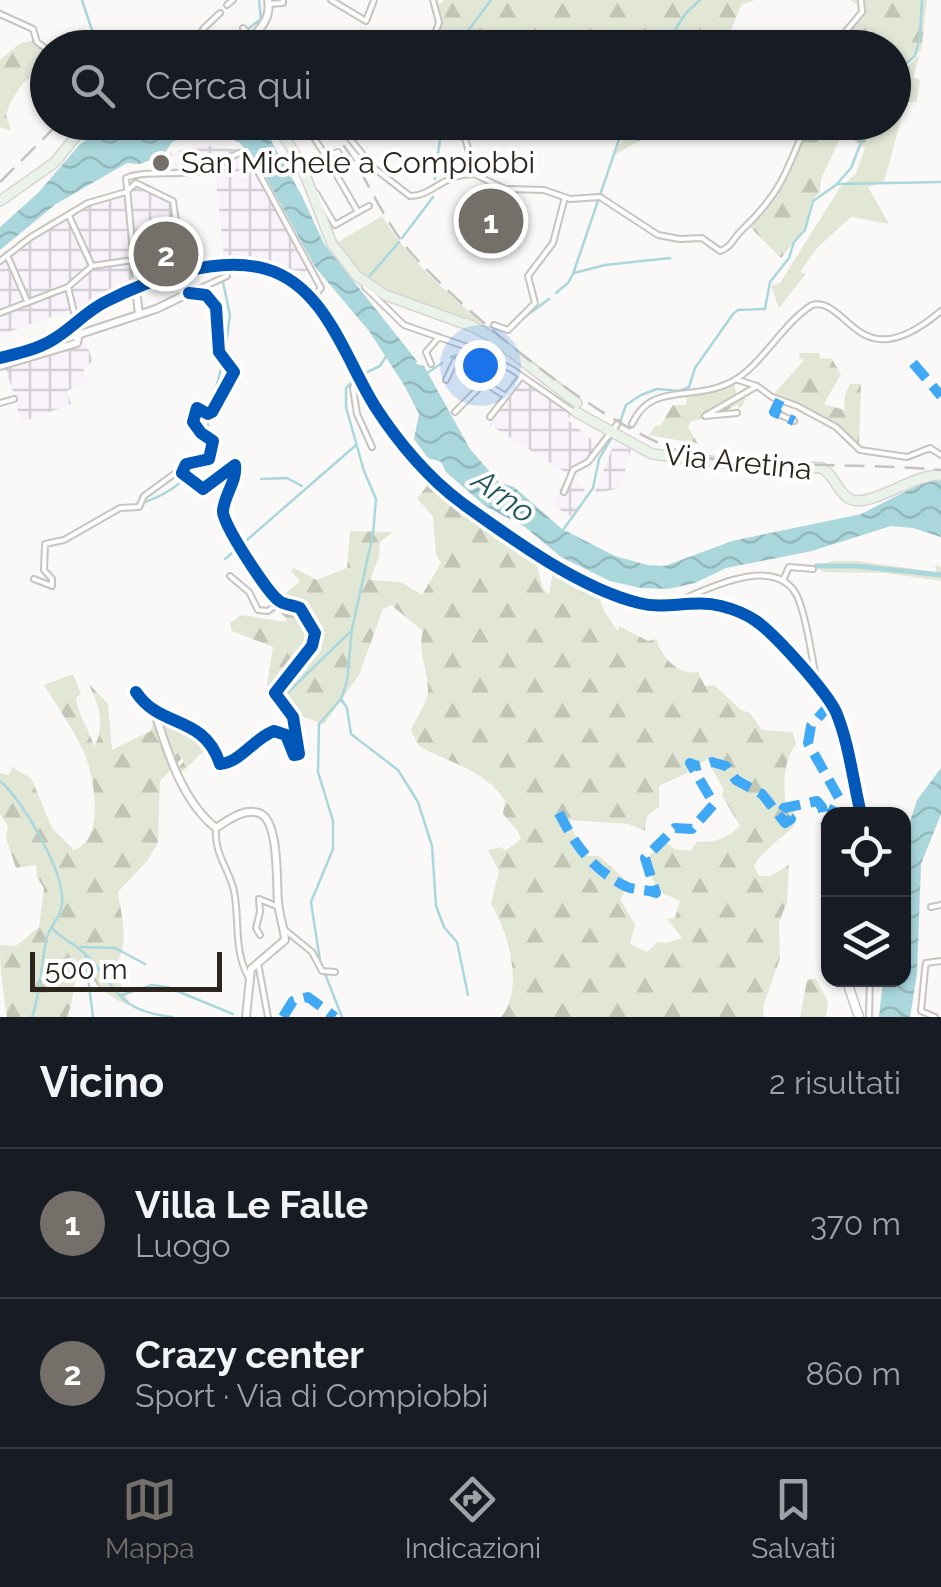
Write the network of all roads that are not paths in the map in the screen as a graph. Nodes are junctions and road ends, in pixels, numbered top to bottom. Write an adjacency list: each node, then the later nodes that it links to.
1 (233, 0): 8 (street)
2 (283, 0): 7 (street)
3 (331, 0): 4 (street)
4 (374, 0)
5 (433, 0): 14 (street)
6 (861, 0): 15 (street)
7 (269, 2): 13 (street)
8 (228, 5)
9 (220, 13): 12 (street)
10 (0, 14): 11 (street)
11 (33, 30)
12 (203, 30)
13 (257, 30)
14 (437, 30)
15 (847, 30)
16 (73, 140): 28 (main road)
17 (287, 140): 24 (main road, Via Aretina)
18 (315, 140): 23 (street)
19 (351, 140): 25 (street)
20 (466, 140): 25 (street)
21 (800, 140): 27 (street)
22 (336, 147): 23 (street)
23 (325, 155): 24 (street); 31 (street)
24 (301, 163): 30 (main road, Via Aretina); 30 (street, Via Aretina)
25 (476, 174): 27 (street)
26 (126, 192): 32 (street); 35 (street); 35 (street); 43 (street)
27 (565, 197): 50 (street)
28 (0, 200)
29 (370, 206): 31 (street)
30 (322, 210): 31 (street); 37 (main road, Via Aretina)
31 (358, 212)
32 (68, 214): 33 (street); 36 (street)
33 (7, 255): 34 (street); 44 (street)
34 (0, 261)
35 (134, 262): 36 (street); 40 (street)
36 (92, 266): 39 (street)
37 (354, 273): 42 (main road); 45 (street, Via Aretina)
38 (227, 276): 41 (street)
39 (68, 287): 44 (street); 49 (street)
40 (136, 289): 43 (main road); 48 (street); 49 (main road)
41 (189, 293): 48 (street); 79 (street)
42 (389, 295): 45 (street); 70 (main road)
43 (312, 299): 63 (main road)
44 (28, 302): 47 (street)
45 (383, 306): 52 (street, Via Aretina)
46 (941, 311): 61 (street)
47 (0, 313)
48 (139, 314): 51 (street)
49 (76, 322): 54 (main road)
50 (494, 324)
51 (78, 336): 54 (street); 57 (street)
52 (439, 337): 55 (street, Via Aretina); 58 (street)
53 (493, 342): 55 (street)
54 (36, 348): 57 (main road)
55 (473, 349): 56 (street, Via Aretina)
56 (492, 359): 59 (street); 60 (street, Via Aretina)
57 (0, 362)
58 (430, 364)
59 (478, 372): 62 (street); 64 (street)
60 (519, 379): 66 (street); 70 (street, Via Aretina)
61 (737, 379): 65 (street); 75 (street)
62 (446, 380)
63 (360, 381): 77 (street); 87 (main road)
64 (485, 382): 66 (street); 71 (street)
65 (757, 386): 68 (street); 72 (street)
66 (505, 394): 73 (street)
67 (14, 399): 69 (street)
68 (780, 400): 74 (street); 78 (street)
69 (0, 402)
70 (574, 407): 76 (main road, Via Aretina)
71 (455, 412)
72 (737, 413)
73 (490, 417)
74 (794, 421)
75 (632, 424)
76 (608, 426): 80 (main road, Via Aretina); 81 (street)
77 (372, 447)
78 (941, 455)
79 (184, 474): 84 (street); 86 (street)
80 (941, 475)
81 (564, 492)
82 (814, 568): 85 (street)
83 (230, 576): 86 (street)
84 (34, 579)
85 (782, 582): 87 (street); 88 (street)
86 (280, 602): 90 (street)
87 (677, 602): 88 (main road)
88 (818, 687): 91 (main road)
89 (136, 692): 90 (street)
90 (157, 715): 92 (street)
91 (858, 807)
92 (216, 828): 95 (street); 101 (street)
93 (941, 905): 94 (street)
94 (931, 906)
95 (279, 909): 96 (street); 97 (street)
96 (284, 933): 99 (street); 100 (street)
97 (260, 935)
98 (941, 961): 108 (street)
99 (258, 962): 101 (street); 105 (street)
100 (335, 972)
101 (249, 978): 104 (street)
102 (848, 987): 106 (main road)
103 (870, 987): 107 (street)
104 (246, 1017)
105 (268, 1017)
106 (859, 1017)
107 (869, 1017)
108 (935, 1017)

